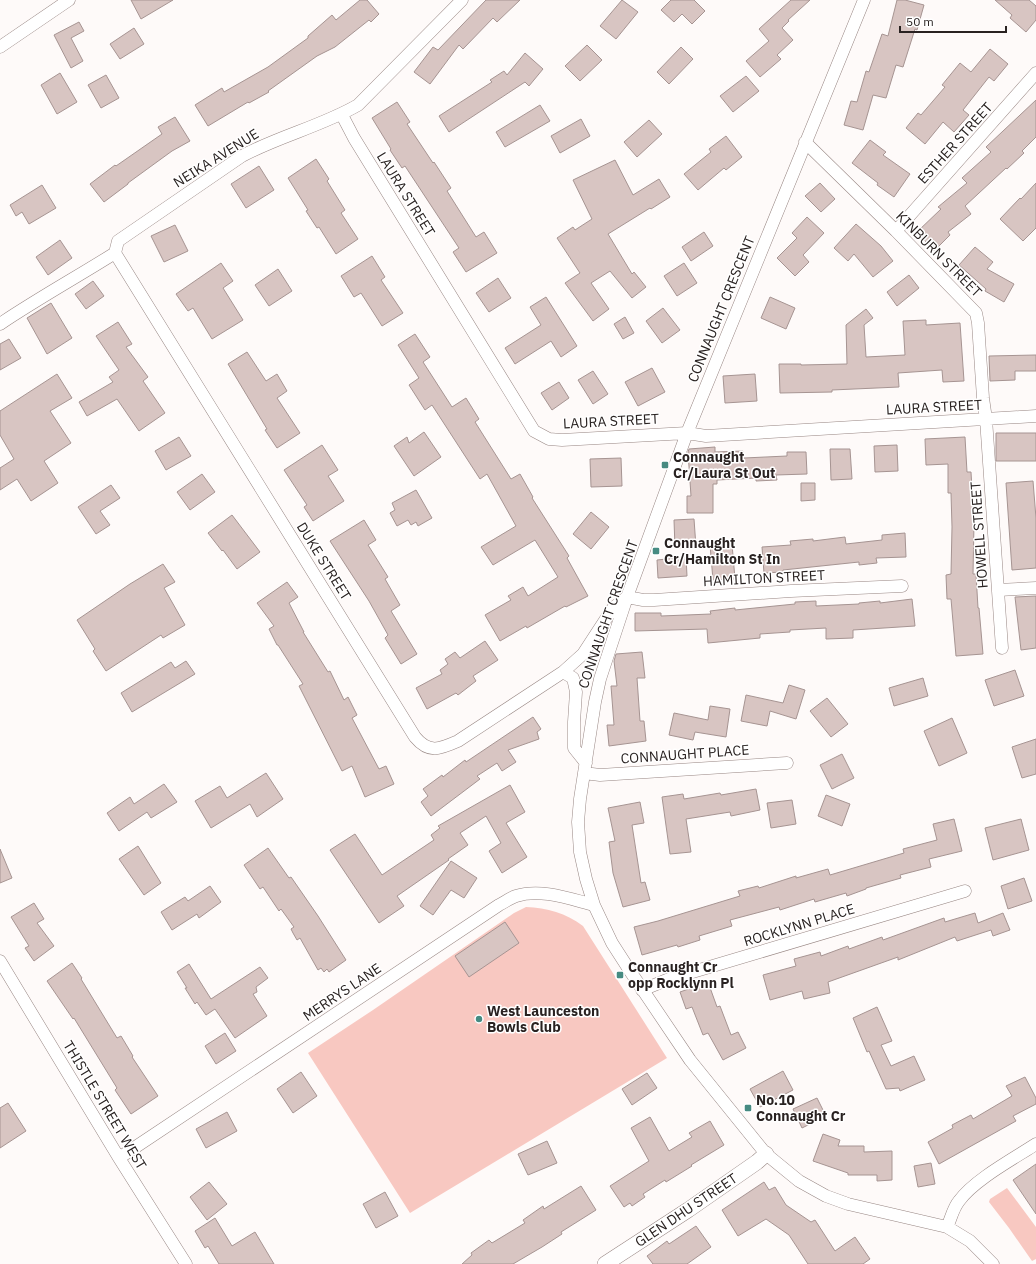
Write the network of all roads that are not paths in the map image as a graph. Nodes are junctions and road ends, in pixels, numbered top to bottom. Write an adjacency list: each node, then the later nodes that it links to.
1 (69, 0): 4 (street)
2 (462, 0): 6 (street, NEIKA AVENUE)
3 (864, 0): 7 (street, CONNAUGHT CRESCENT)
4 (0, 47)
5 (1036, 73): 8 (street, ESTHER STREET)
6 (342, 115): 9 (street, NEIKA AVENUE); 13 (street, LAURA STREET)
7 (805, 142): 8 (street, KINBURN STREET); 13 (street, CONNAUGHT CRESCENT)
8 (896, 231): 12 (street, KINBURN STREET)
9 (115, 253): 10 (street, NEIKA AVENUE); 19 (street, DUKE STREET)
10 (0, 324)
11 (1036, 416): 12 (street, LAURA STREET)
12 (986, 419): 13 (street, LAURA STREET); 16 (street, HOWELL STREET)
13 (687, 433): 17 (street, CONNAUGHT CRESCENT)
14 (902, 586): 17 (street, HAMILTON STREET)
15 (1036, 588): 16 (street)
16 (998, 590): 18 (street, HOWELL STREET)
17 (627, 597): 19 (street, DUKE STREET); 21 (street, CONNAUGHT CRESCENT)
18 (1002, 648)
19 (563, 672): 21 (street)
20 (787, 763): 21 (street, CONNAUGHT PLACE)
21 (585, 768): 23 (street, CONNAUGHT CRESCENT)
22 (965, 891): 25 (street, ROCKLYNN PLACE)
23 (594, 905): 25 (street, CONNAUGHT CRESCENT); 28 (street, MERRYS LANE)
24 (0, 961): 28 (street, THISTLE STREET WEST)
25 (642, 990): 27 (street, CONNAUGHT CRESCENT)
26 (1036, 1144): 29 (street)
27 (766, 1154): 29 (street, CONNAUGHT CRESCENT); 31 (street, GLEN DHU STREET)
28 (120, 1158): 30 (street, THISTLE STREET WEST)
29 (947, 1227): 32 (street, CONNAUGHT CRESCENT)
30 (186, 1264)
31 (605, 1264)
32 (993, 1264)

